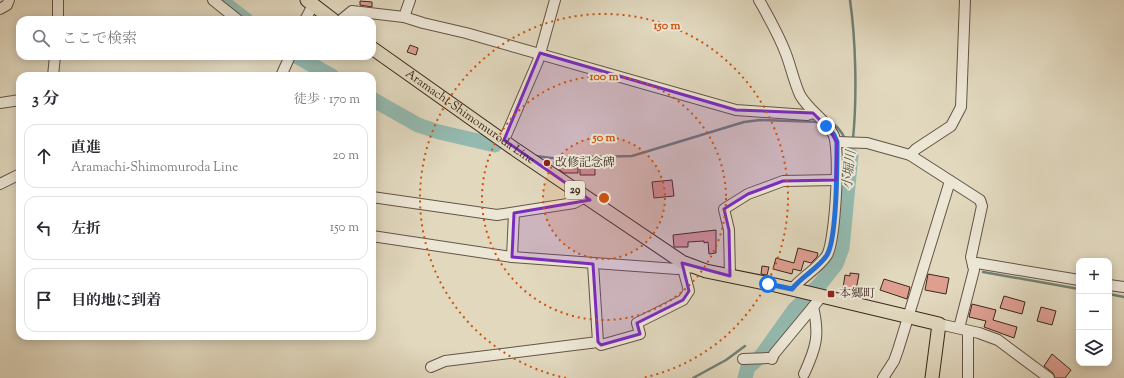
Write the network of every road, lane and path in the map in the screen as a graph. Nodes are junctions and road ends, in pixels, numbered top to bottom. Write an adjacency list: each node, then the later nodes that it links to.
1 (9, 0): 9 (street)
2 (58, 0): 10 (street)
3 (213, 0): 11 (street)
4 (410, 0): 15 (street)
5 (555, 0): 17 (street)
6 (759, 0): 24 (street)
7 (966, 0): 27 (street)
8 (310, 3): 12 (street); 13 (main road)
9 (0, 9)
10 (58, 16)
11 (233, 16)
12 (306, 16)
13 (328, 16)
14 (346, 16): 15 (street)
15 (404, 17): 17 (street)
16 (376, 51): 25 (main road, Aramachi-Shimomuroda Line / 29)
17 (540, 53): 24 (street); 25 (street)
18 (55, 60): 20 (street)
19 (287, 60): 21 (street)
20 (53, 72)
21 (282, 72)
22 (16, 101): 23 (street)
23 (0, 103)
24 (816, 116): 26 (street)
25 (504, 140): 32 (main road, Aramachi-Shimomuroda Line / 29)
26 (838, 143): 27 (street); 29 (street)
27 (910, 156): 30 (street)
28 (16, 176): 31 (street)
29 (836, 180): 40 (street); 44 (street)
30 (950, 181): 38 (street); 46 (street)
31 (0, 184)
32 (585, 197): 34 (street); 39 (main road, Aramachi-Shimomuroda Line / 29)
33 (376, 198): 34 (street)
34 (514, 213): 36 (street)
35 (376, 237): 36 (street)
36 (512, 257): 37 (street)
37 (593, 264): 39 (street); 49 (street)
38 (973, 265): 41 (street); 48 (street)
39 (688, 268): 40 (main road, Aramachi-Shimomuroda Line / 29); 49 (street)
40 (730, 276): 44 (main road, Aramachi-Shimomuroda Line / 29)
41 (1076, 280)
42 (1112, 285): 43 (street)
43 (1124, 287)
44 (794, 289): 45 (main road, Aramachi-Shimomuroda Line / 29)
45 (818, 299): 46 (main road, Aramachi-Shimomuroda Line / 29); 50 (street); 52 (street)
46 (910, 317): 47 (main road, Aramachi-Shimomuroda Line / 29); 53 (street)
47 (939, 324): 48 (street); 54 (main road)
48 (963, 330): 55 (street); 56 (street)
49 (598, 342): 51 (street)
50 (743, 359)
51 (431, 367)
52 (804, 374)
53 (883, 378)
54 (932, 378)
55 (968, 378)
56 (1049, 378)

